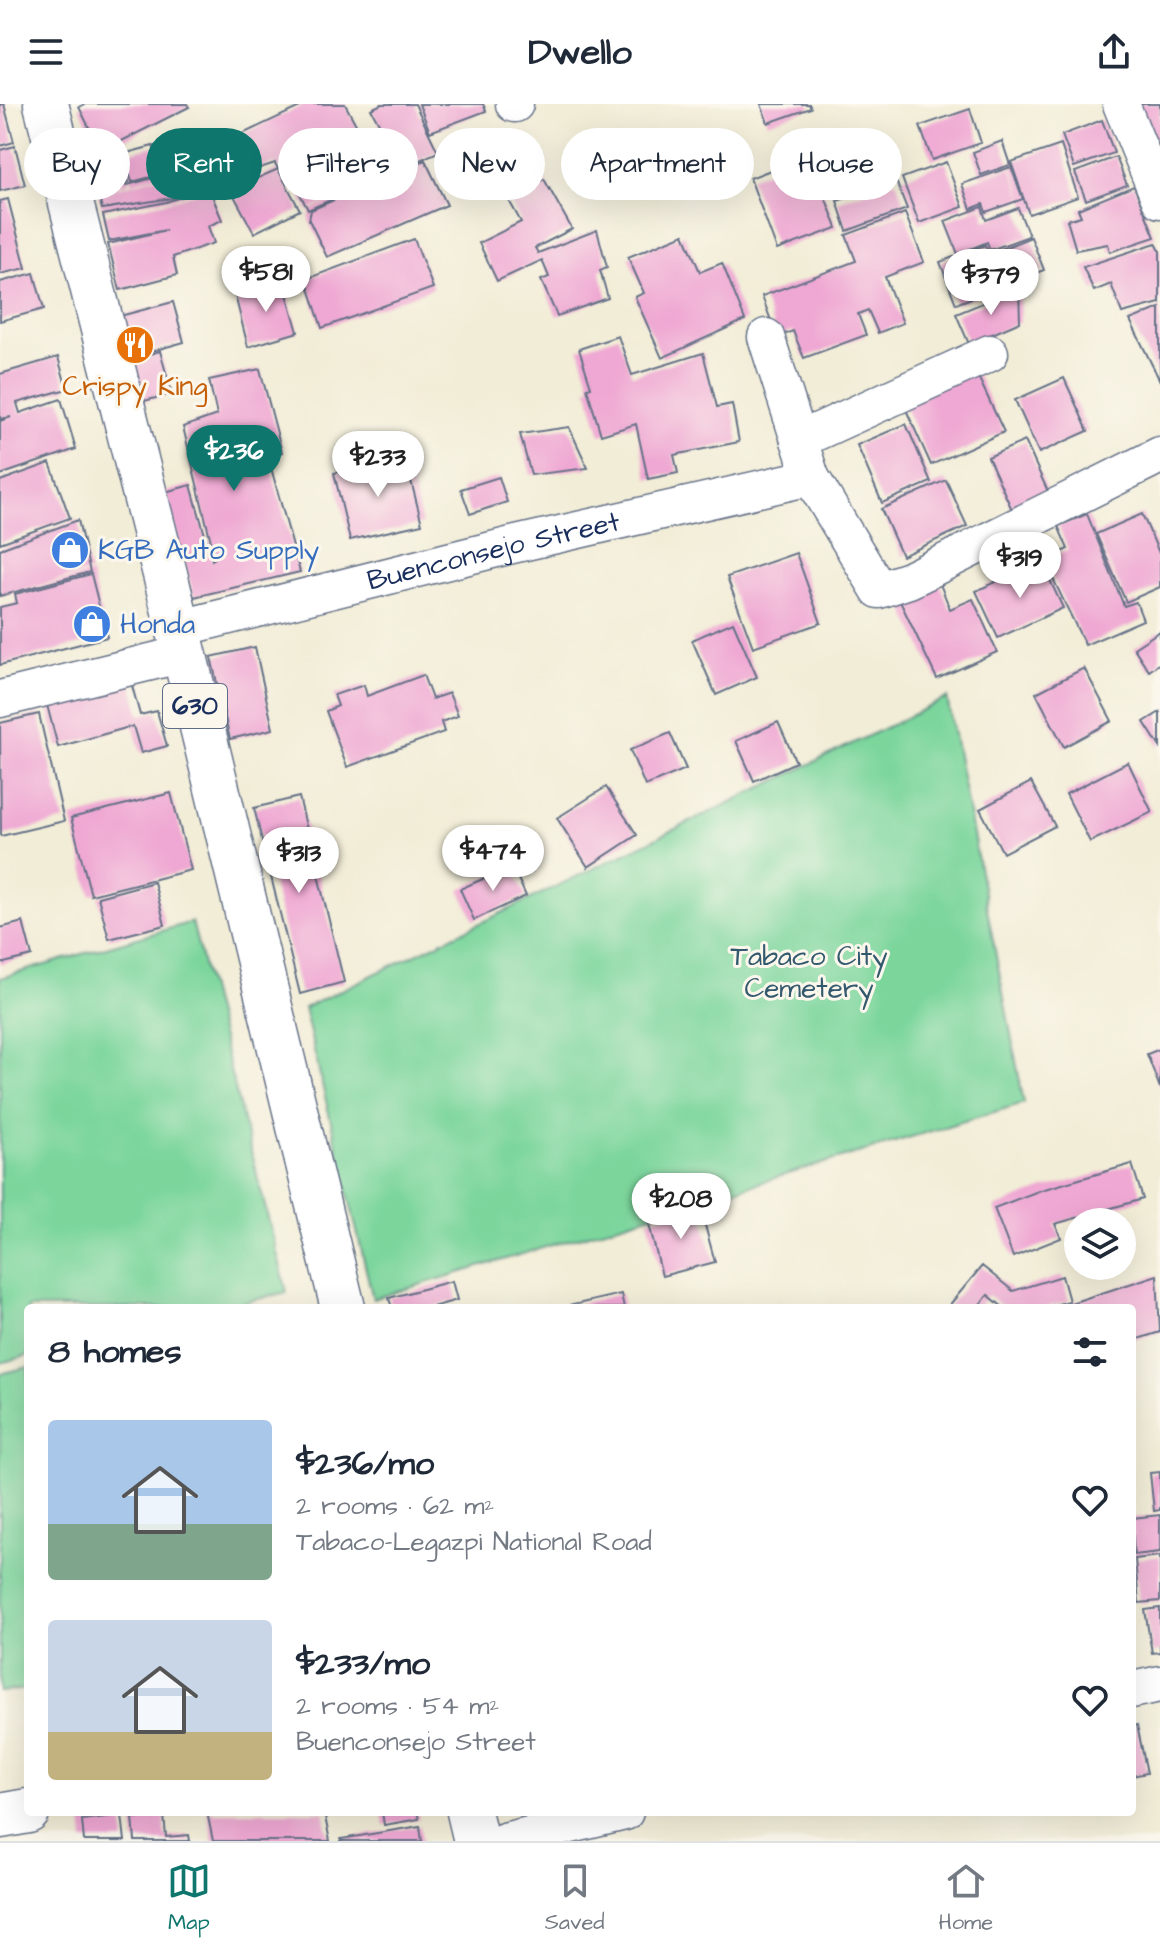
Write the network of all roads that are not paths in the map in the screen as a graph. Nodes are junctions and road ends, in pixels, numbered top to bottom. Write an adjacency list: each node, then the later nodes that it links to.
1 (46, 104): 9 (main road, 630)
2 (1121, 104): 3 (street)
3 (1160, 200)
4 (766, 337): 6 (street)
5 (990, 353): 6 (street)
6 (799, 440): 8 (street)
7 (1160, 455): 8 (street)
8 (811, 477): 9 (street, Buenconsejo Street)
9 (180, 642): 10 (street, Buenconsejo Street); 11 (main road, 630)
10 (0, 699)
11 (342, 1304)
12 (1160, 1684): 13 (street)
13 (1136, 1689)
14 (24, 1812): 15 (main road)
15 (0, 1816)
16 (470, 1816): 18 (main road)
17 (608, 1816): 19 (street)
18 (476, 1841)
19 (504, 1841)

